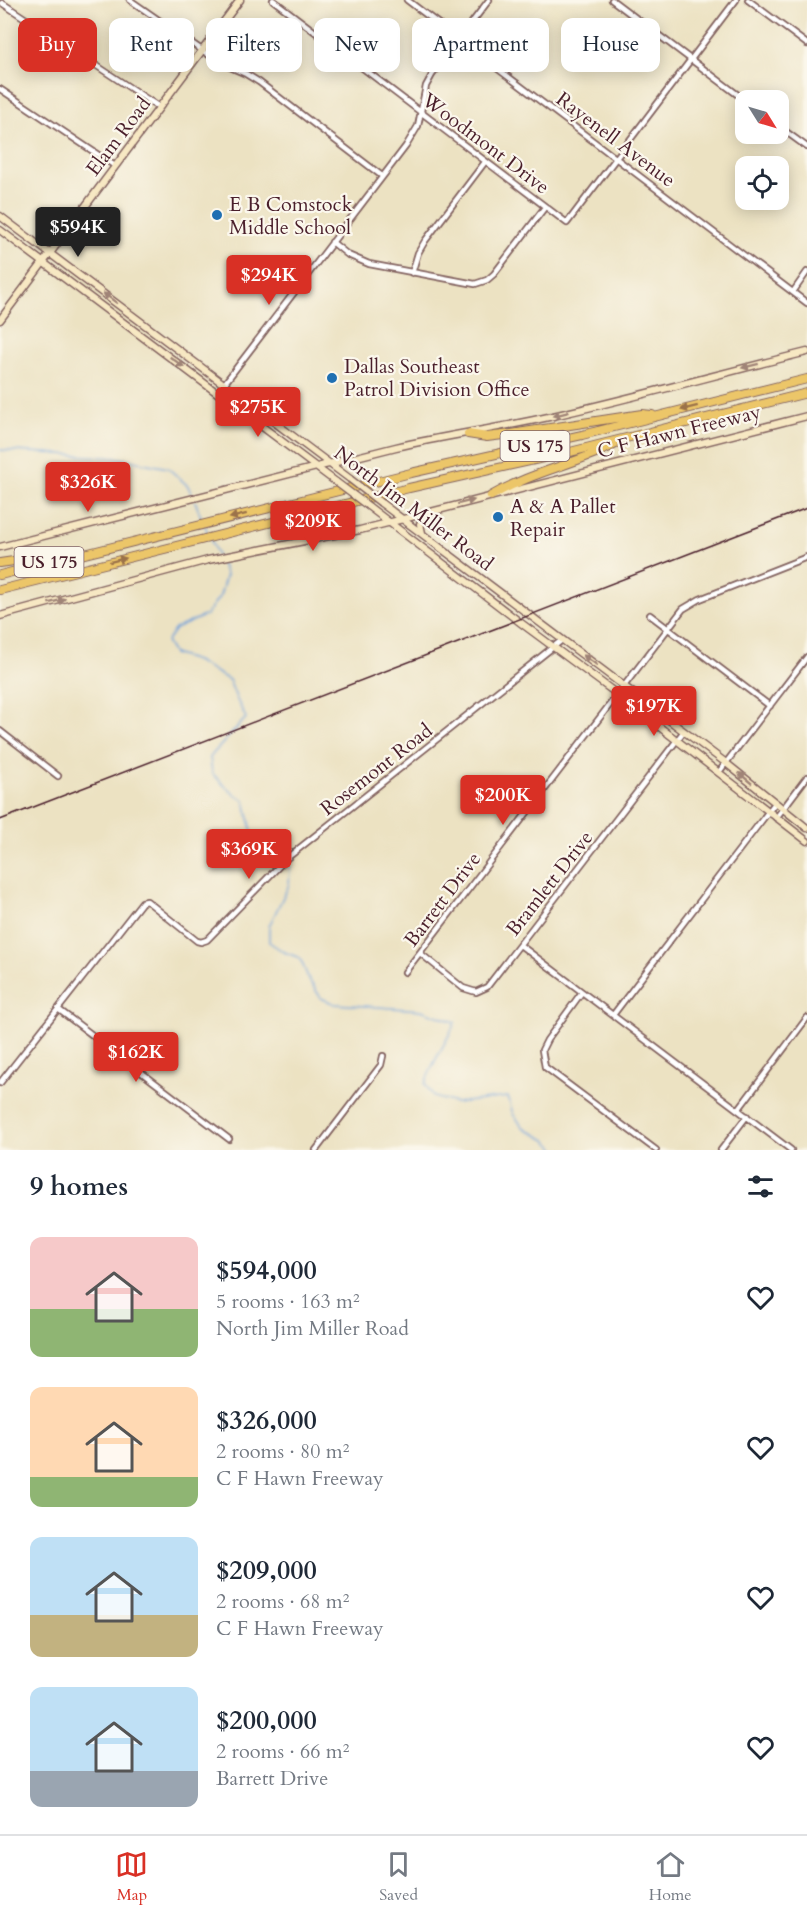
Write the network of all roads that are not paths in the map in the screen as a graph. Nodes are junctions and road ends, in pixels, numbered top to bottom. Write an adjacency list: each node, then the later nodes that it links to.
1 (130, 0): 13 (street)
2 (240, 0): 13 (main road, Elam Road)
3 (273, 0): 20 (street, Woodmont Drive)
4 (407, 0): 10 (street, Rayenell Avenue)
5 (489, 0): 11 (street)
6 (612, 0): 14 (street)
7 (736, 0): 14 (street)
8 (748, 0): 12 (street)
9 (2, 3): 19 (street)
10 (431, 18)
11 (475, 18)
12 (807, 44)
13 (203, 50): 19 (main road, Elam Road); 26 (street)
14 (691, 60): 18 (street); 23 (street)
15 (435, 72): 20 (street)
16 (503, 72): 23 (street, Rayenell Avenue)
17 (0, 89): 25 (street)
18 (735, 93)
19 (159, 107): 25 (main road, Elam Road)
20 (422, 114): 24 (street, Woodmont Drive); 26 (street)
21 (789, 134): 22 (street)
22 (807, 147)
23 (616, 158): 27 (street, Woodmont Drive); 35 (street, Rayenell Avenue)
24 (485, 162): 27 (street, Woodmont Drive); 34 (street)
25 (115, 166): 31 (main road, Elam Road)
26 (382, 176): 30 (street)
27 (545, 207): 34 (street)
28 (0, 216): 31 (main road, North Jim Miller Road)
29 (0, 230): 32 (main road, North Jim Miller Road)
30 (332, 242): 34 (street); 44 (street)
31 (51, 254): 32 (main road, Elam Road); 37 (main road, North Jim Miller Road, one-way to 31)
32 (44, 262): 38 (main road, Elam Road); 39 (main road, North Jim Miller Road)
33 (807, 272): 35 (street)
34 (412, 273)
35 (793, 291): 36 (street, Rayenell Avenue)
36 (807, 303)
37 (128, 312): 39 (main road); 40 (main road, North Jim Miller Road)
38 (0, 320)
39 (122, 320): 41 (main road, North Jim Miller Road)
40 (165, 340): 41 (main road); 44 (main road, North Jim Miller Road)
41 (158, 348): 45 (main road, North Jim Miller Road, one-way to 45)
42 (807, 352): 51 (main road, one-way to 51)
43 (807, 378): 48 (highway, C F Hawn Freeway / US 175, one-way to 48)
44 (224, 384): 45 (street); 47 (main road, North Jim Miller Road)
45 (218, 392): 50 (main road, North Jim Miller Road)
46 (807, 393): 53 (highway, C F Hawn Freeway / US 175)
47 (262, 412): 50 (main road); 52 (main road, North Jim Miller Road)
48 (659, 416): 51 (highway); 63 (highway, C F Hawn Freeway / US 175, one-way to 63)
49 (807, 416): 57 (main road, C F Hawn Freeway)
50 (255, 421): 54 (main road, North Jim Miller Road)
51 (468, 434): 55 (main road)
52 (295, 437): 54 (main road); 55 (main road, North Jim Miller Road)
53 (630, 438): 57 (highway); 67 (highway, C F Hawn Freeway / US 175, one-way to 53)
54 (289, 446): 56 (main road, North Jim Miller Road)
55 (331, 465): 56 (main road); 59 (main road, North Jim Miller Road, bridge)
56 (317, 467): 60 (main road, North Jim Miller Road, bridge); 62 (main road)
57 (491, 496): 58 (main road, C F Hawn Freeway, one-way to 57)
58 (427, 513): 59 (main road, C F Hawn Freeway); 61 (main road)
59 (402, 519): 60 (main road, C F Hawn Freeway); 61 (main road, North Jim Miller Road)
60 (389, 522): 69 (main road, C F Hawn Freeway, one-way to 60); 72 (main road, North Jim Miller Road)
61 (429, 540): 71 (main road, North Jim Miller Road)
62 (0, 547)
63 (98, 550): 65 (highway); 66 (highway, C F Hawn Freeway / US 175)
64 (807, 557): 70 (street, Barrett Drive)
65 (0, 563)
66 (0, 575)
67 (0, 590)
68 (650, 615): 70 (street)
69 (0, 616)
70 (668, 629): 74 (street, Barrett Drive); 76 (street)
71 (562, 640): 72 (street, Rosemont Road); 74 (main road, North Jim Miller Road, one-way to 71)
72 (554, 647): 75 (main road, North Jim Miller Road); 94 (street, Rosemont Road)
73 (807, 657): 76 (street)
74 (624, 685): 75 (street, Barrett Drive); 78 (main road, North Jim Miller Road)
75 (617, 694): 79 (main road, North Jim Miller Road); 91 (street, Barrett Drive)
76 (770, 705): 80 (street)
77 (0, 731): 82 (street)
78 (684, 731): 79 (street, Bramlett Drive); 80 (main road, North Jim Miller Road)
79 (678, 740): 81 (main road, North Jim Miller Road); 90 (street, Bramlett Drive)
80 (726, 763): 81 (street); 84 (main road, North Jim Miller Road, one-way to 80)
81 (719, 772): 86 (main road, North Jim Miller Road)
82 (58, 776)
83 (807, 777): 85 (street)
84 (775, 804): 85 (main road, North Jim Miller Road); 86 (street)
85 (782, 809): 87 (street); 88 (main road, North Jim Miller Road)
86 (769, 811): 87 (main road, North Jim Miller Road); 95 (street)
87 (776, 818): 89 (main road, North Jim Miller Road)
88 (807, 828)
89 (807, 841)
90 (520, 945): 91 (street, Bramlett Drive); 93 (street)
91 (420, 953): 92 (street, Barrett Drive)
92 (405, 972)
93 (582, 992): 95 (street); 103 (street)
94 (58, 1009): 98 (street, Rosemont Road); 101 (street)
95 (613, 1016): 99 (street)
96 (807, 1018): 99 (street)
97 (382, 1056): 102 (street)
98 (0, 1083)
99 (738, 1110): 100 (street)
100 (747, 1116): 104 (street); 105 (street)
101 (229, 1139)
102 (316, 1150)
103 (656, 1150)
104 (722, 1150)
105 (791, 1150)

